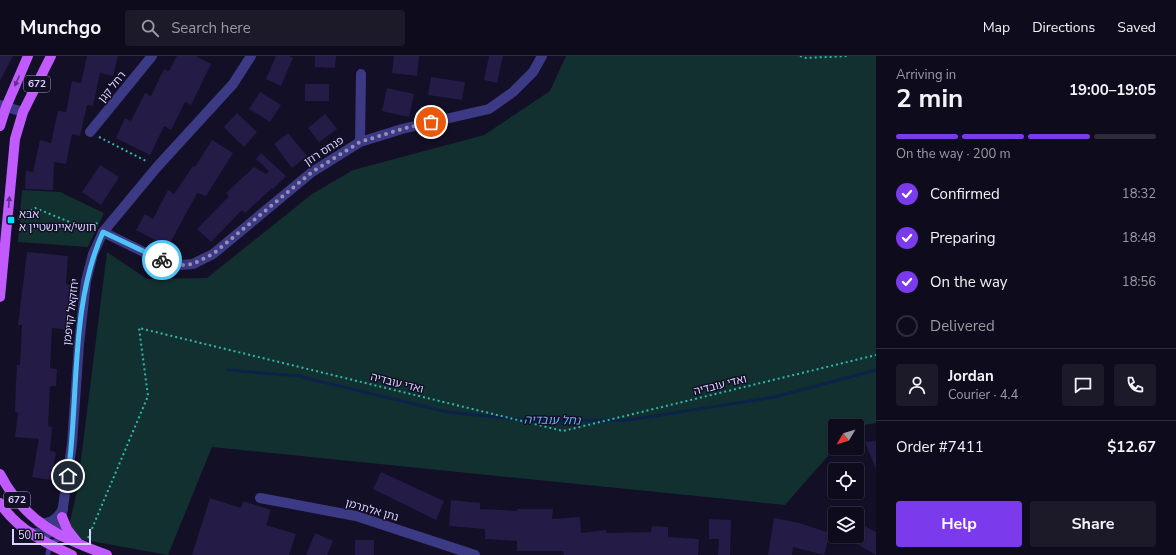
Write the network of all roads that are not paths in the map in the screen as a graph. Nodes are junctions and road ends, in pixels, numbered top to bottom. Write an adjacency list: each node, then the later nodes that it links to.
1 (28, 56): 7 (main road, 672, one-way to 7)
2 (51, 56): 8 (main road, 672)
3 (152, 56): 10 (street, רחל קגן)
4 (251, 56): 12 (street, יחזקאל קויפמן)
5 (542, 56): 11 (street, פנחס רוזן)
6 (361, 74): 11 (street)
7 (3, 106): 8 (street); 9 (main road, 672)
8 (23, 112): 13 (main road, 672, one-way to 8)
9 (0, 126)
10 (90, 132)
11 (360, 142): 12 (street, פנחס רוזן)
12 (103, 232): 17 (street, יחזקאל קויפמן)
13 (0, 297)
14 (0, 474): 18 (main road, 672)
15 (260, 498): 26 (street, נתן אלתרמן)
16 (0, 504): 19 (main road, 672)
17 (63, 512): 18 (street); 20 (street, יחזקאל קויפמן); 22 (main road)
18 (39, 523): 20 (main road, 672)
19 (29, 532): 20 (street); 23 (main road, 672)
20 (52, 532): 21 (main road, 672)
21 (65, 538): 22 (main road, 672); 23 (lane)
22 (82, 545): 25 (main road, 672)
23 (49, 550): 24 (main road, 672)
24 (72, 555)
25 (107, 555)
26 (475, 555)

